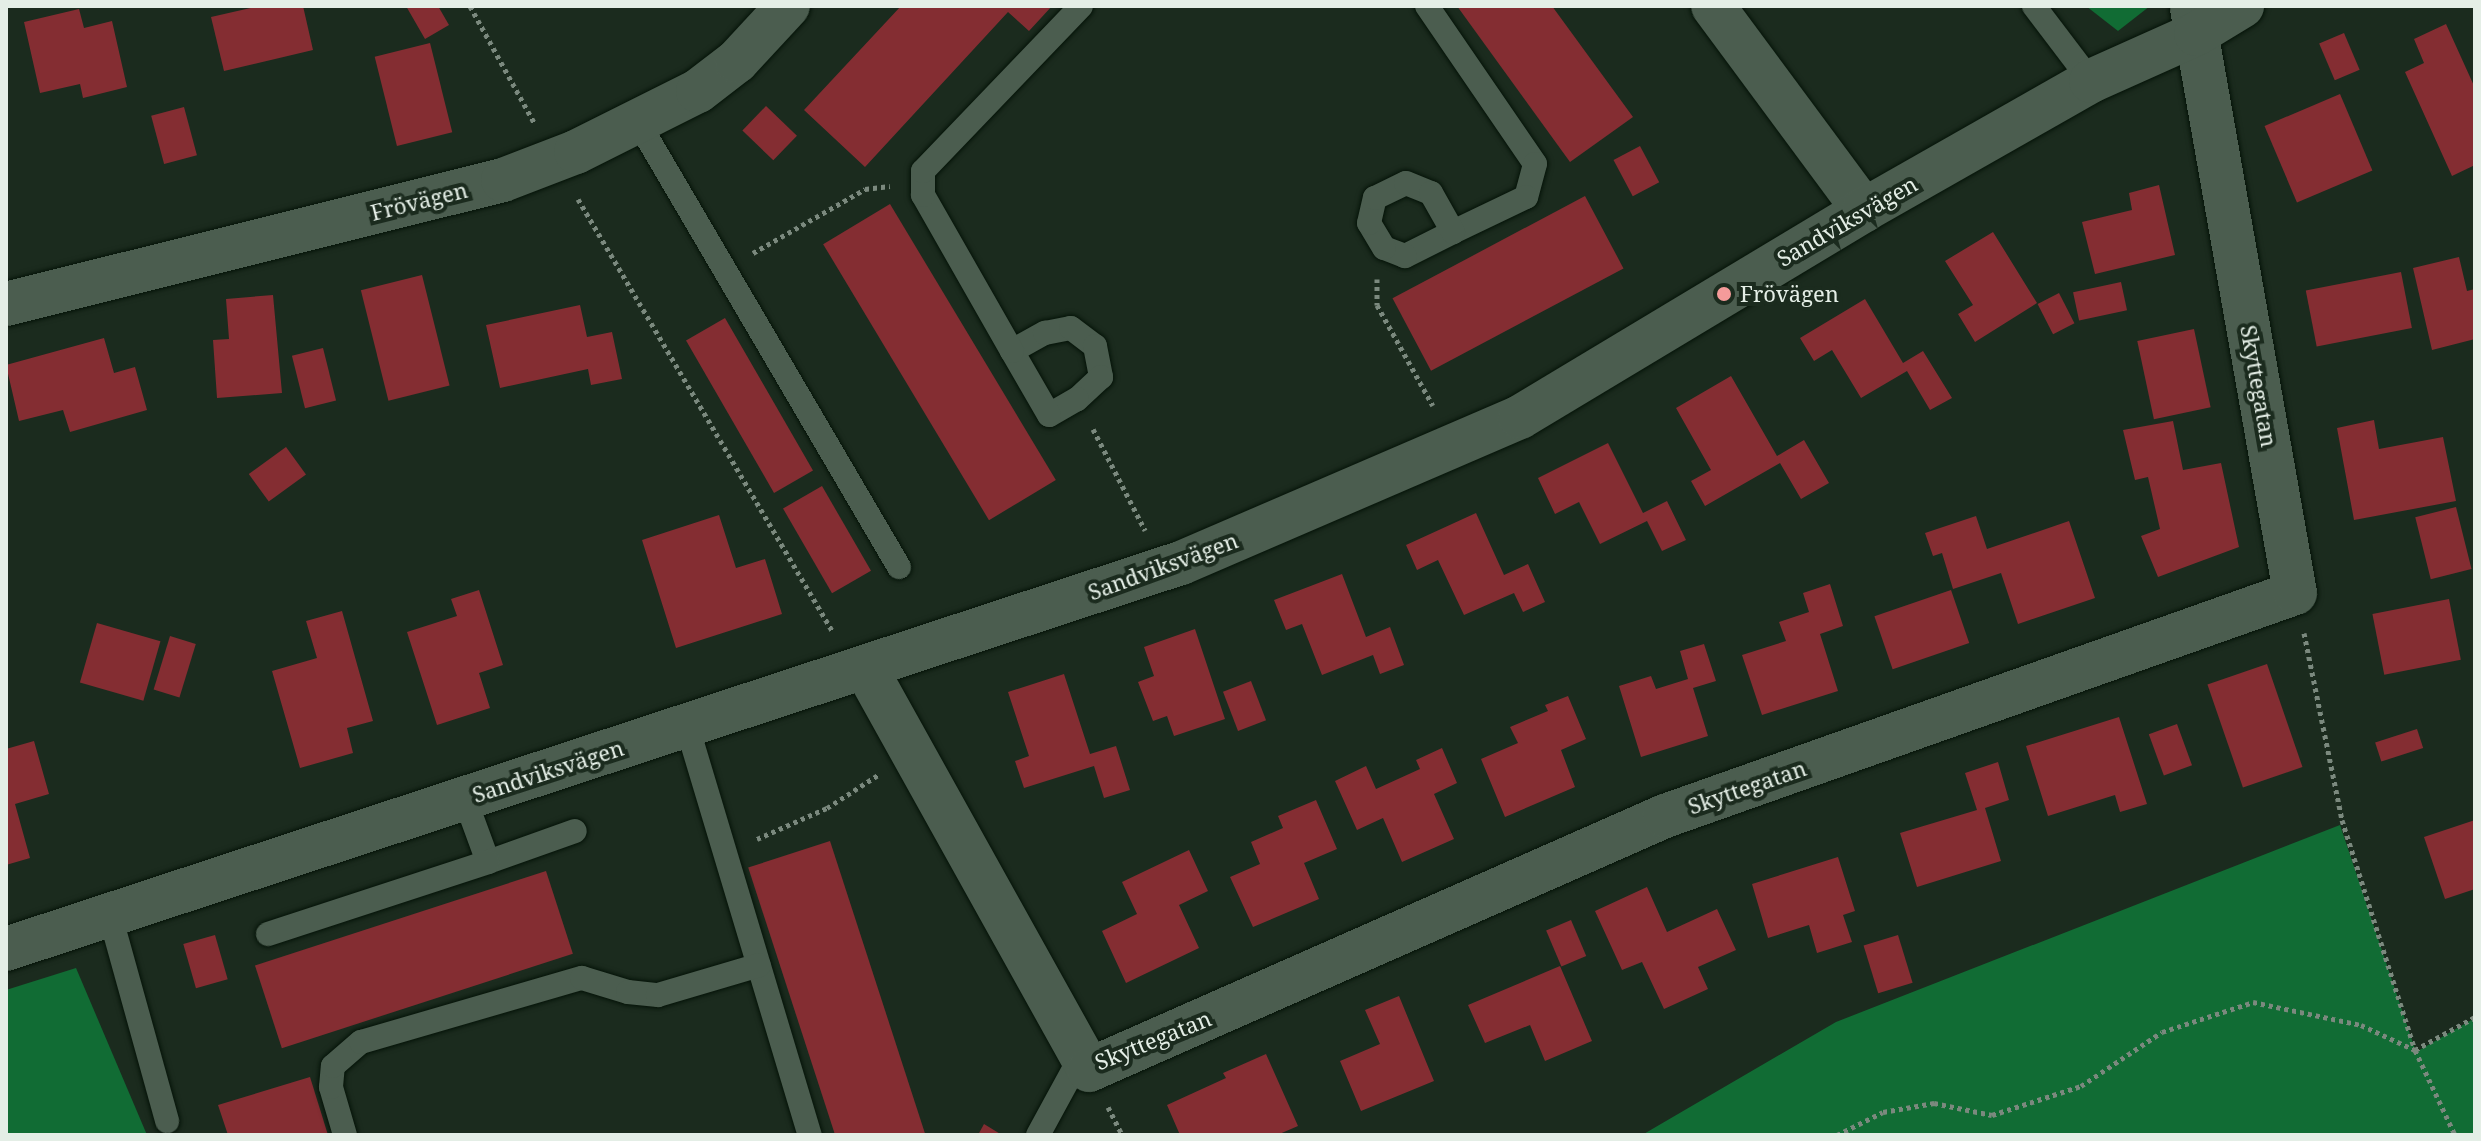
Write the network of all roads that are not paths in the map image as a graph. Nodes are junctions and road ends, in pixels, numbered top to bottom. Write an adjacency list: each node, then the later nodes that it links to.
1 (788, 6): 9 (street, Frövägen)
2 (1081, 6): 13 (lane)
3 (1427, 6): 11 (lane)
4 (1713, 6): 10 (street)
5 (2034, 6): 8 (lane)
6 (2242, 6): 7 (street, Sandviksvägen)
7 (2194, 20): 8 (street, Sandviksvägen); 24 (street, Skyttegatan)
8 (2091, 81): 10 (street, Sandviksvägen)
9 (638, 122): 12 (street, Frövägen); 14 (lane)
10 (1864, 210): 15 (street, Sandviksvägen)
11 (1453, 232): 11 (lane)
12 (6, 304)
13 (1012, 351): 13 (lane)
14 (899, 567)
15 (860, 669): 16 (street, Sandviksvägen); 24 (street, Skyttegatan)
16 (687, 726): 17 (street, Sandviksvägen); 23 (lane)
17 (465, 799): 19 (lane); 20 (street, Sandviksvägen)
18 (575, 831): 19 (lane)
19 (488, 862): 21 (lane)
20 (110, 915): 22 (street, Sandviksvägen); 25 (lane)
21 (268, 934)
22 (6, 949)
23 (759, 965): 26 (lane); 27 (lane)
24 (1081, 1056): 28 (lane)
25 (167, 1121)
26 (345, 1135)
27 (810, 1135)
28 (1038, 1135)

